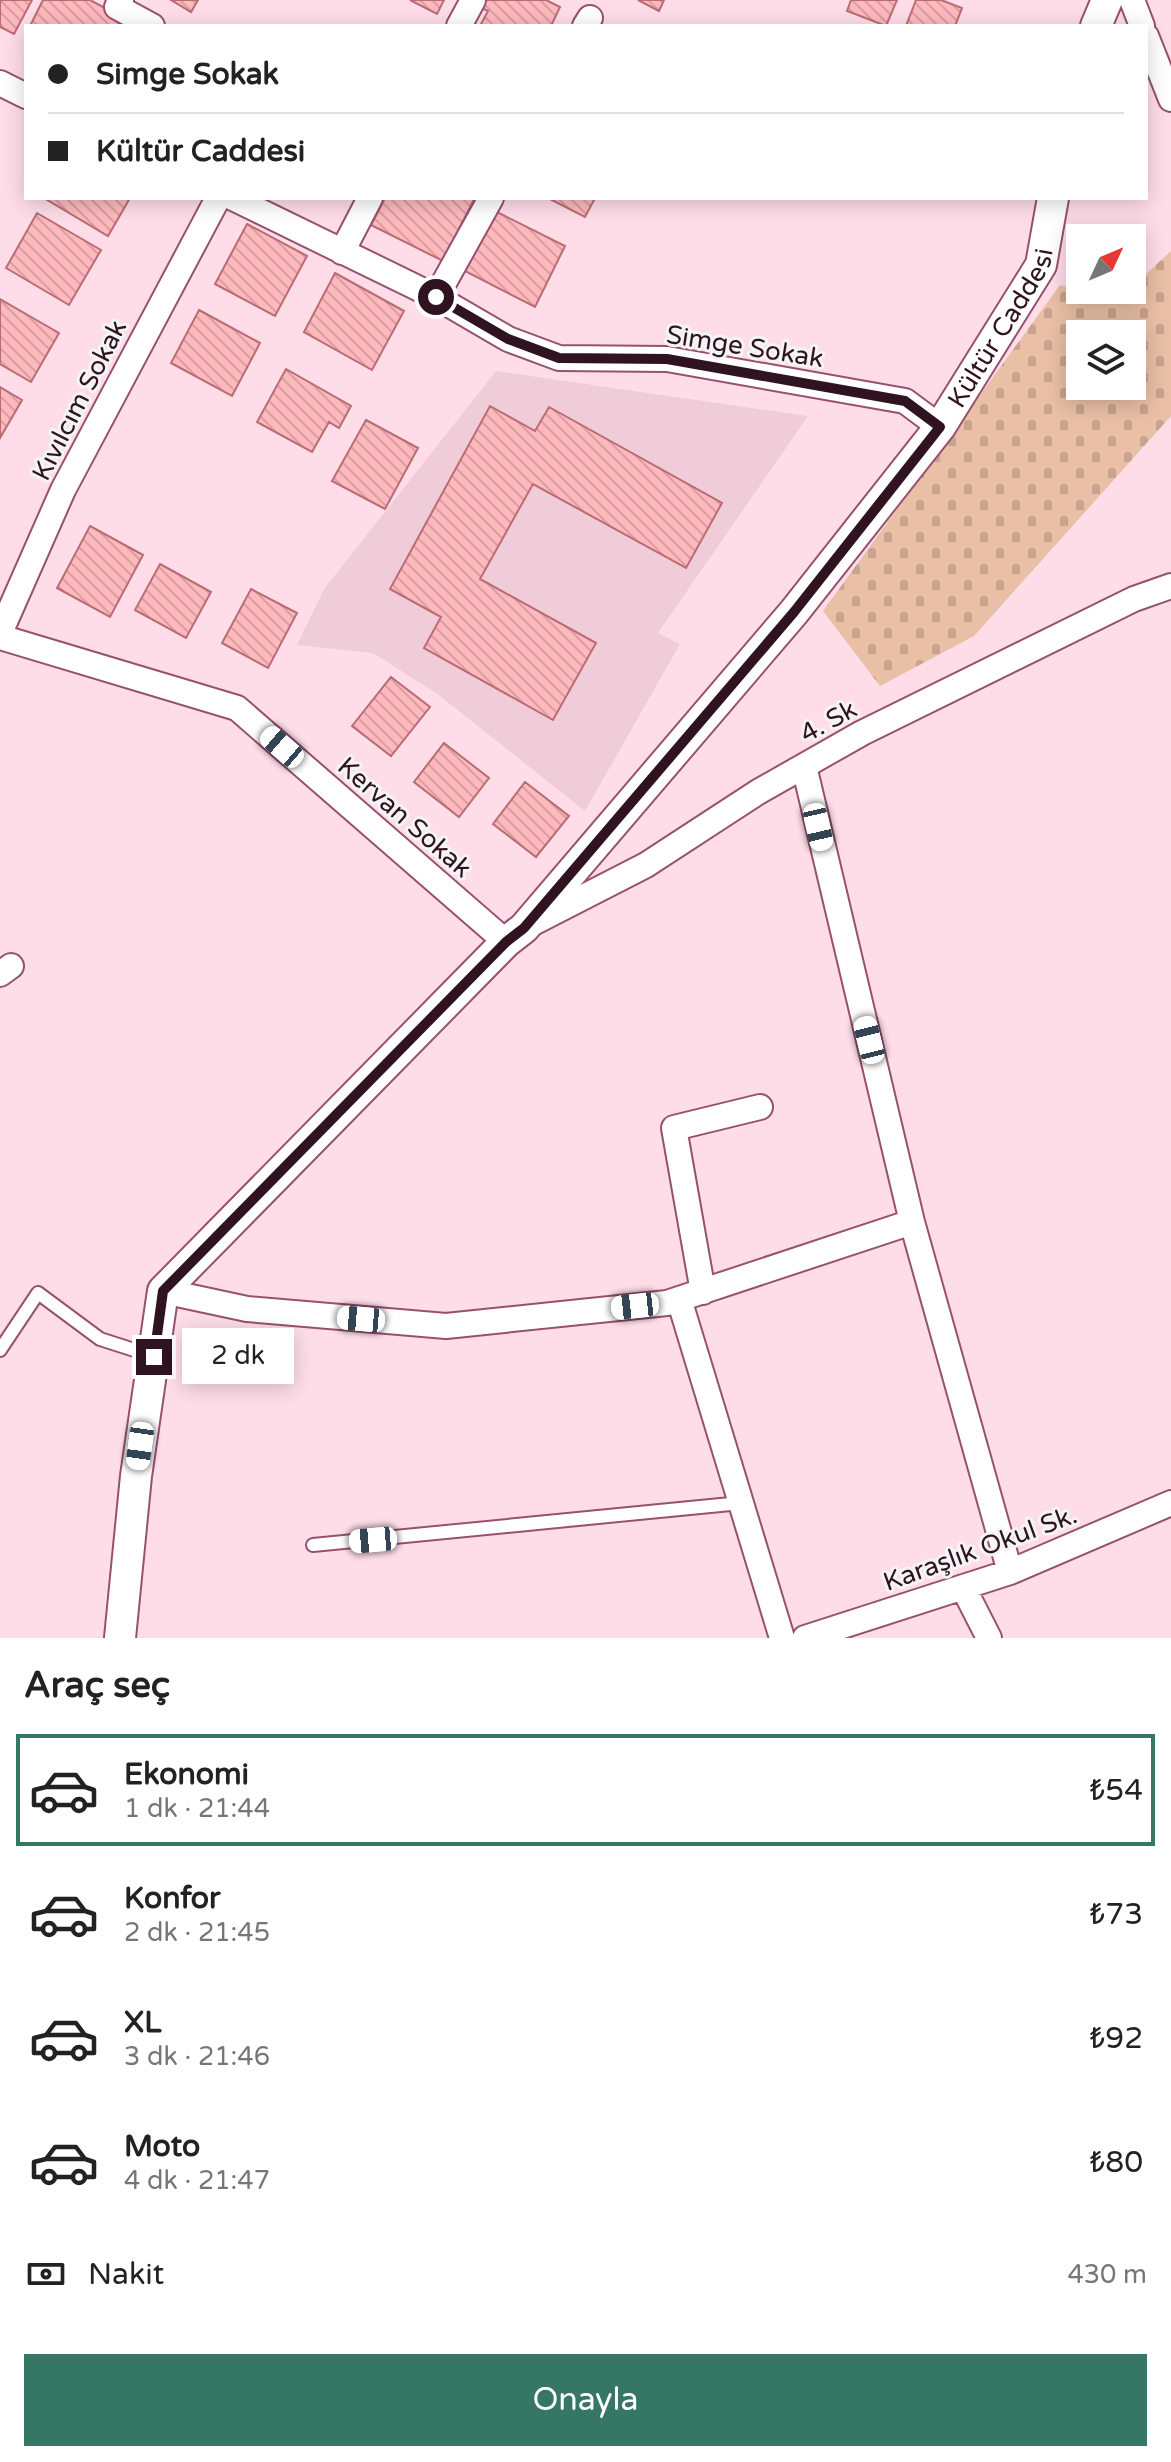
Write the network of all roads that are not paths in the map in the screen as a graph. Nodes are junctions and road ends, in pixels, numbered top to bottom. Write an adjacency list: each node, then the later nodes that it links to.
1 (121, 0): 5 (street)
2 (473, 0): 6 (street)
3 (1107, 0): 7 (street)
4 (1132, 0): 8 (street)
5 (148, 24)
6 (460, 24)
7 (1097, 24)
8 (1141, 24)
9 (1148, 41): 12 (street)
10 (0, 83): 11 (street)
11 (24, 95)
12 (1171, 99)
13 (217, 200): 22 (street, Kıvılcım Sokak)
14 (237, 200): 18 (street, Simge Sokak)
15 (369, 200): 18 (street)
16 (490, 200): 19 (street)
17 (1053, 200): 20 (street, Kültür Caddesi)
18 (342, 252): 19 (street, Simge Sokak)
19 (436, 297): 20 (street, Simge Sokak)
20 (940, 427): 24 (street, Kültür Caddesi)
21 (1171, 586): 23 (street, 4. Sk)
22 (0, 635): 24 (street, Kervan Sokak)
23 (804, 766): 24 (street, 4. Sk); 26 (street)
24 (515, 935): 27 (street, Kültür Caddesi)
25 (760, 1107): 28 (street)
26 (912, 1222): 28 (street); 35 (street)
27 (163, 1291): 29 (street); 31 (street)
28 (703, 1292): 29 (street)
29 (679, 1299): 32 (street)
30 (0, 1350): 31 (lane)
31 (154, 1357): 37 (street)
32 (741, 1503): 34 (lane); 38 (street)
33 (1171, 1503): 35 (street, Karaşlık Okul Sk.)
34 (313, 1545)
35 (1010, 1572): 36 (street, Karaşlık Okul Sk.)
36 (963, 1587): 39 (street, Karaşlık Okul Sk.); 40 (street)
37 (120, 1638)
38 (782, 1638)
39 (805, 1638)
40 (989, 1638)

